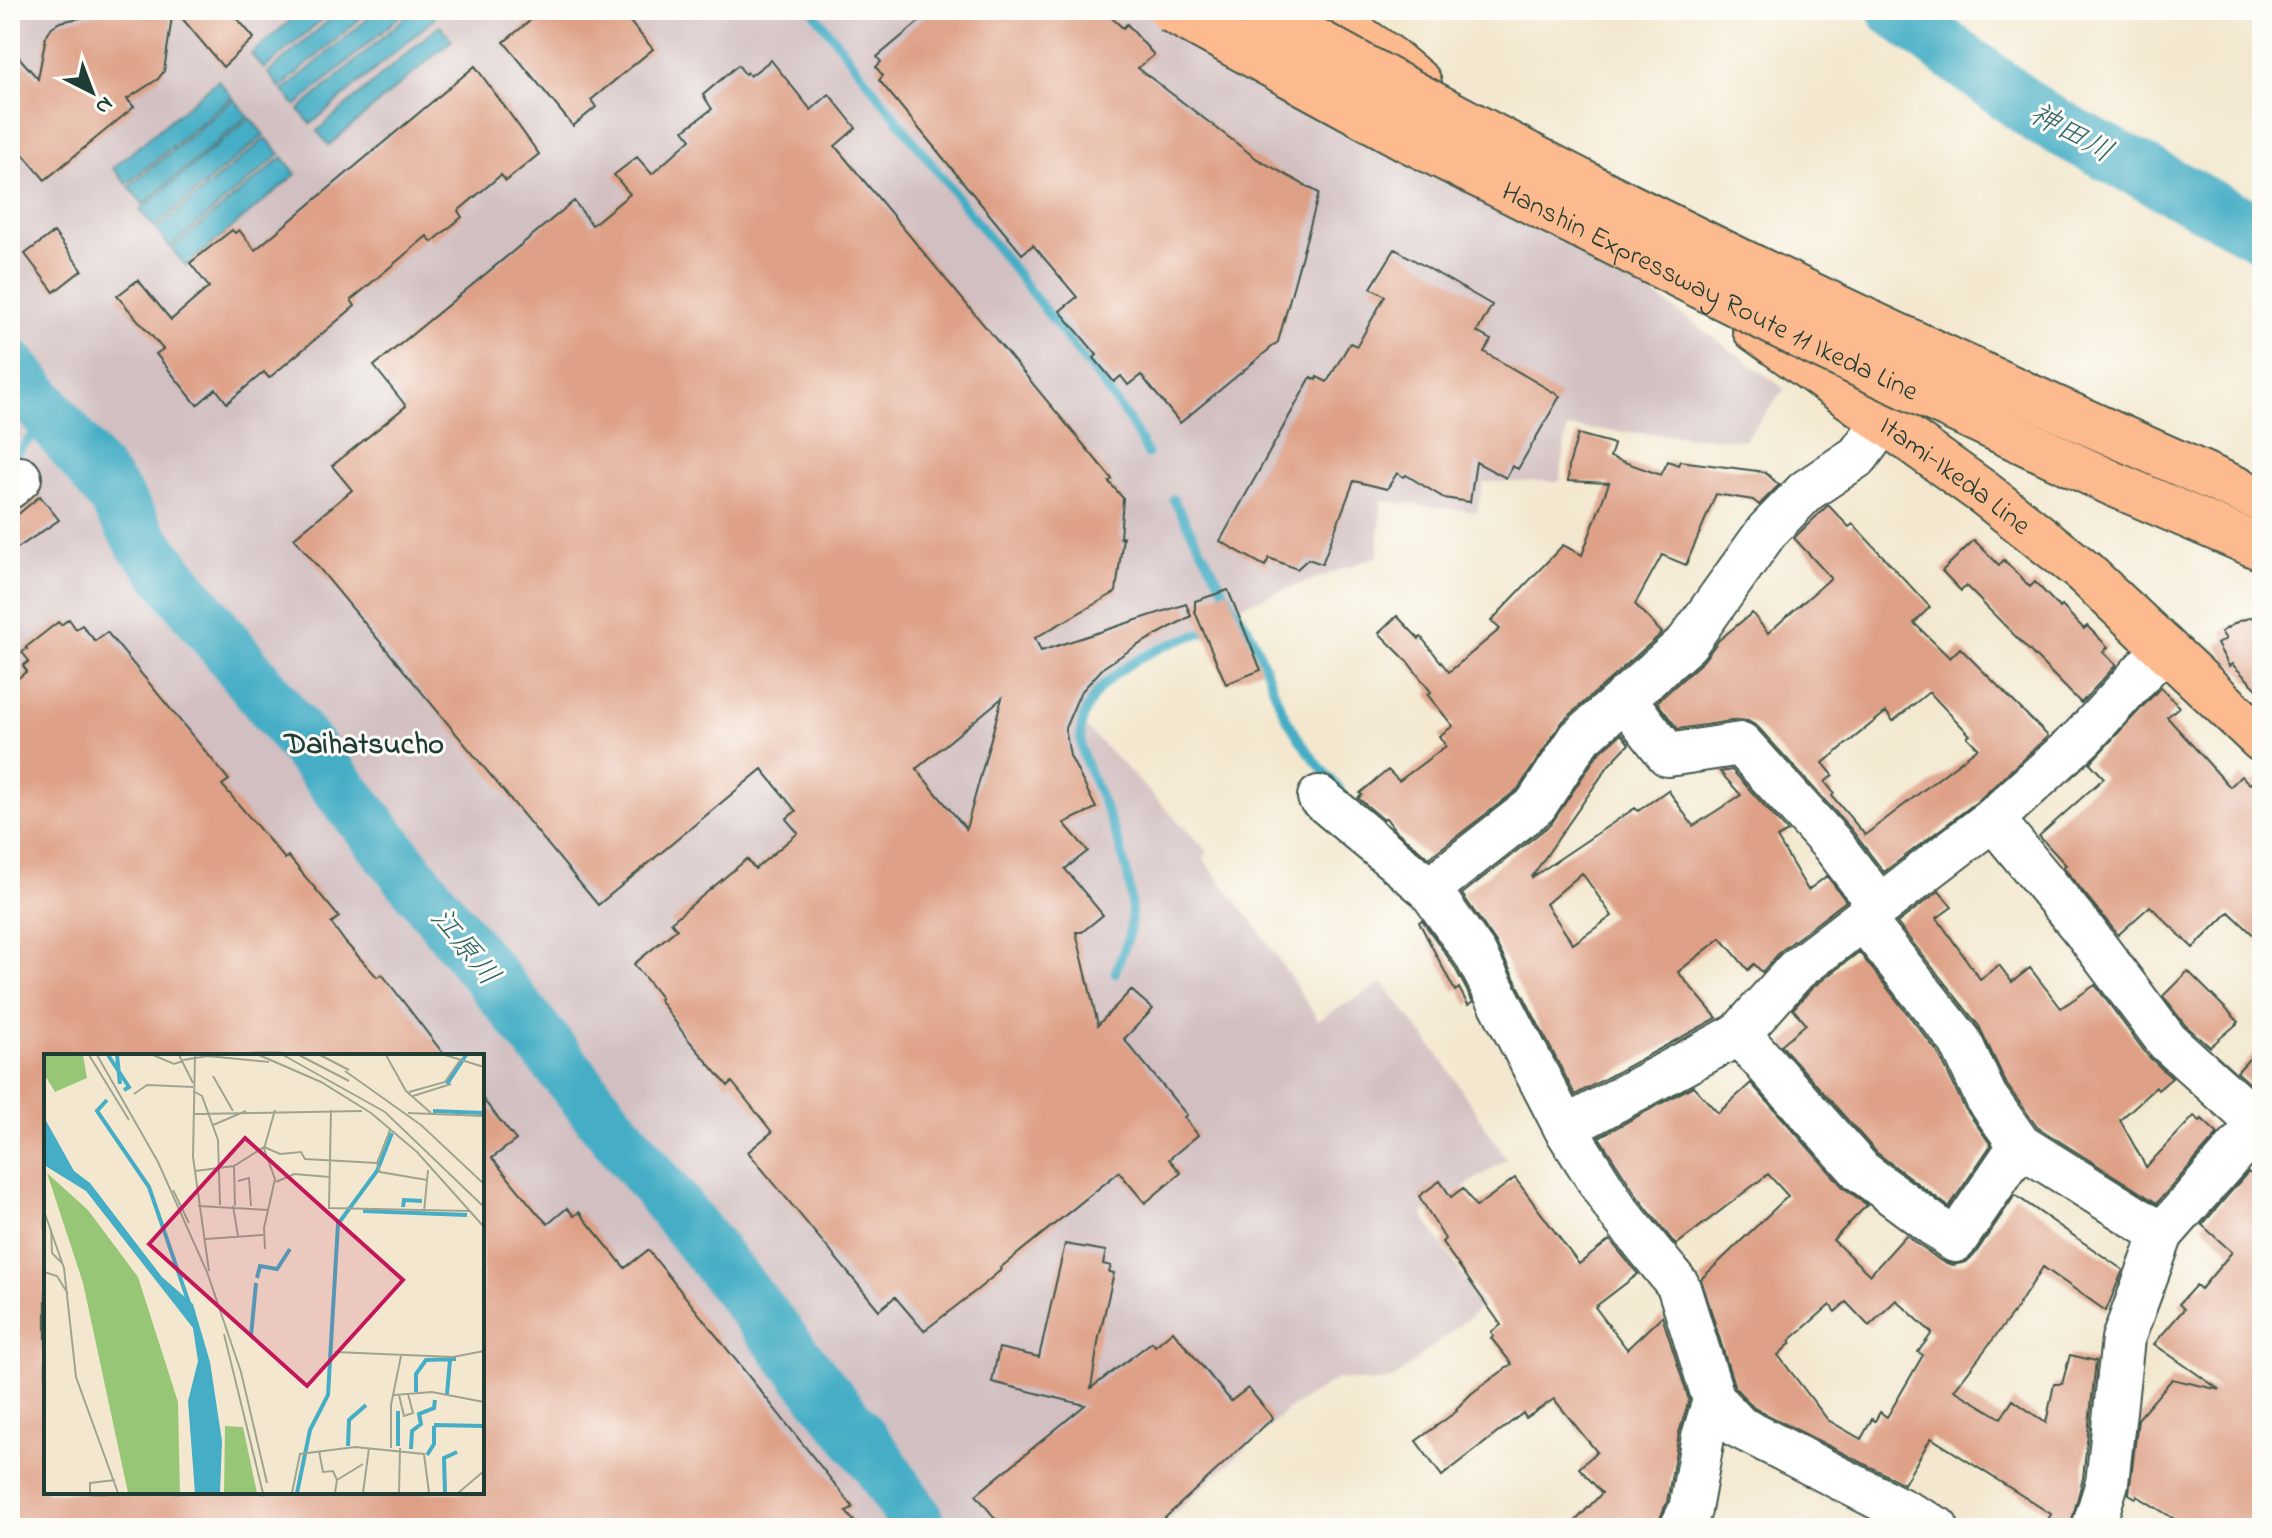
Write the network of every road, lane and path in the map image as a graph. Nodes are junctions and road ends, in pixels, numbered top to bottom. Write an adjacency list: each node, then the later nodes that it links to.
1 (1171, 10): 4 (main road, Hanshin Expressway Route 11 Ikeda Line, bridge)
2 (1260, 10): 9 (main road, Hanshin Expressway Route 11 Ikeda Line, bridge)
3 (1319, 10): 4 (main road, Itami-Ikeda Line)
4 (1677, 274): 5 (main road, Itami-Ikeda Line); 10 (main road, Hanshin Expressway Route 11 Ikeda Line, bridge)
5 (1734, 314): 6 (street); 7 (main road, Itami-Ikeda Line)
6 (2024, 380): 8 (street); 10 (street)
7 (1884, 421): 11 (main road, Itami-Ikeda Line); 12 (street)
8 (2262, 483)
9 (2262, 500)
10 (2262, 550)
11 (2165, 647): 13 (main road, Itami-Ikeda Line); 15 (street)
12 (1624, 698): 16 (street); 17 (street)
13 (2262, 740)
14 (1319, 797): 16 (street)
15 (1993, 819): 17 (street); 19 (street)
16 (1429, 889): 20 (street)
17 (1871, 912): 18 (street); 21 (street)
18 (1739, 1034): 20 (street); 21 (street)
19 (2261, 1123): 22 (street)
20 (1565, 1128): 23 (street)
21 (2020, 1145): 22 (street)
22 (2162, 1234): 26 (street)
23 (1714, 1400): 24 (street); 25 (street)
24 (1681, 1528)
25 (1937, 1528)
26 (2093, 1528)

